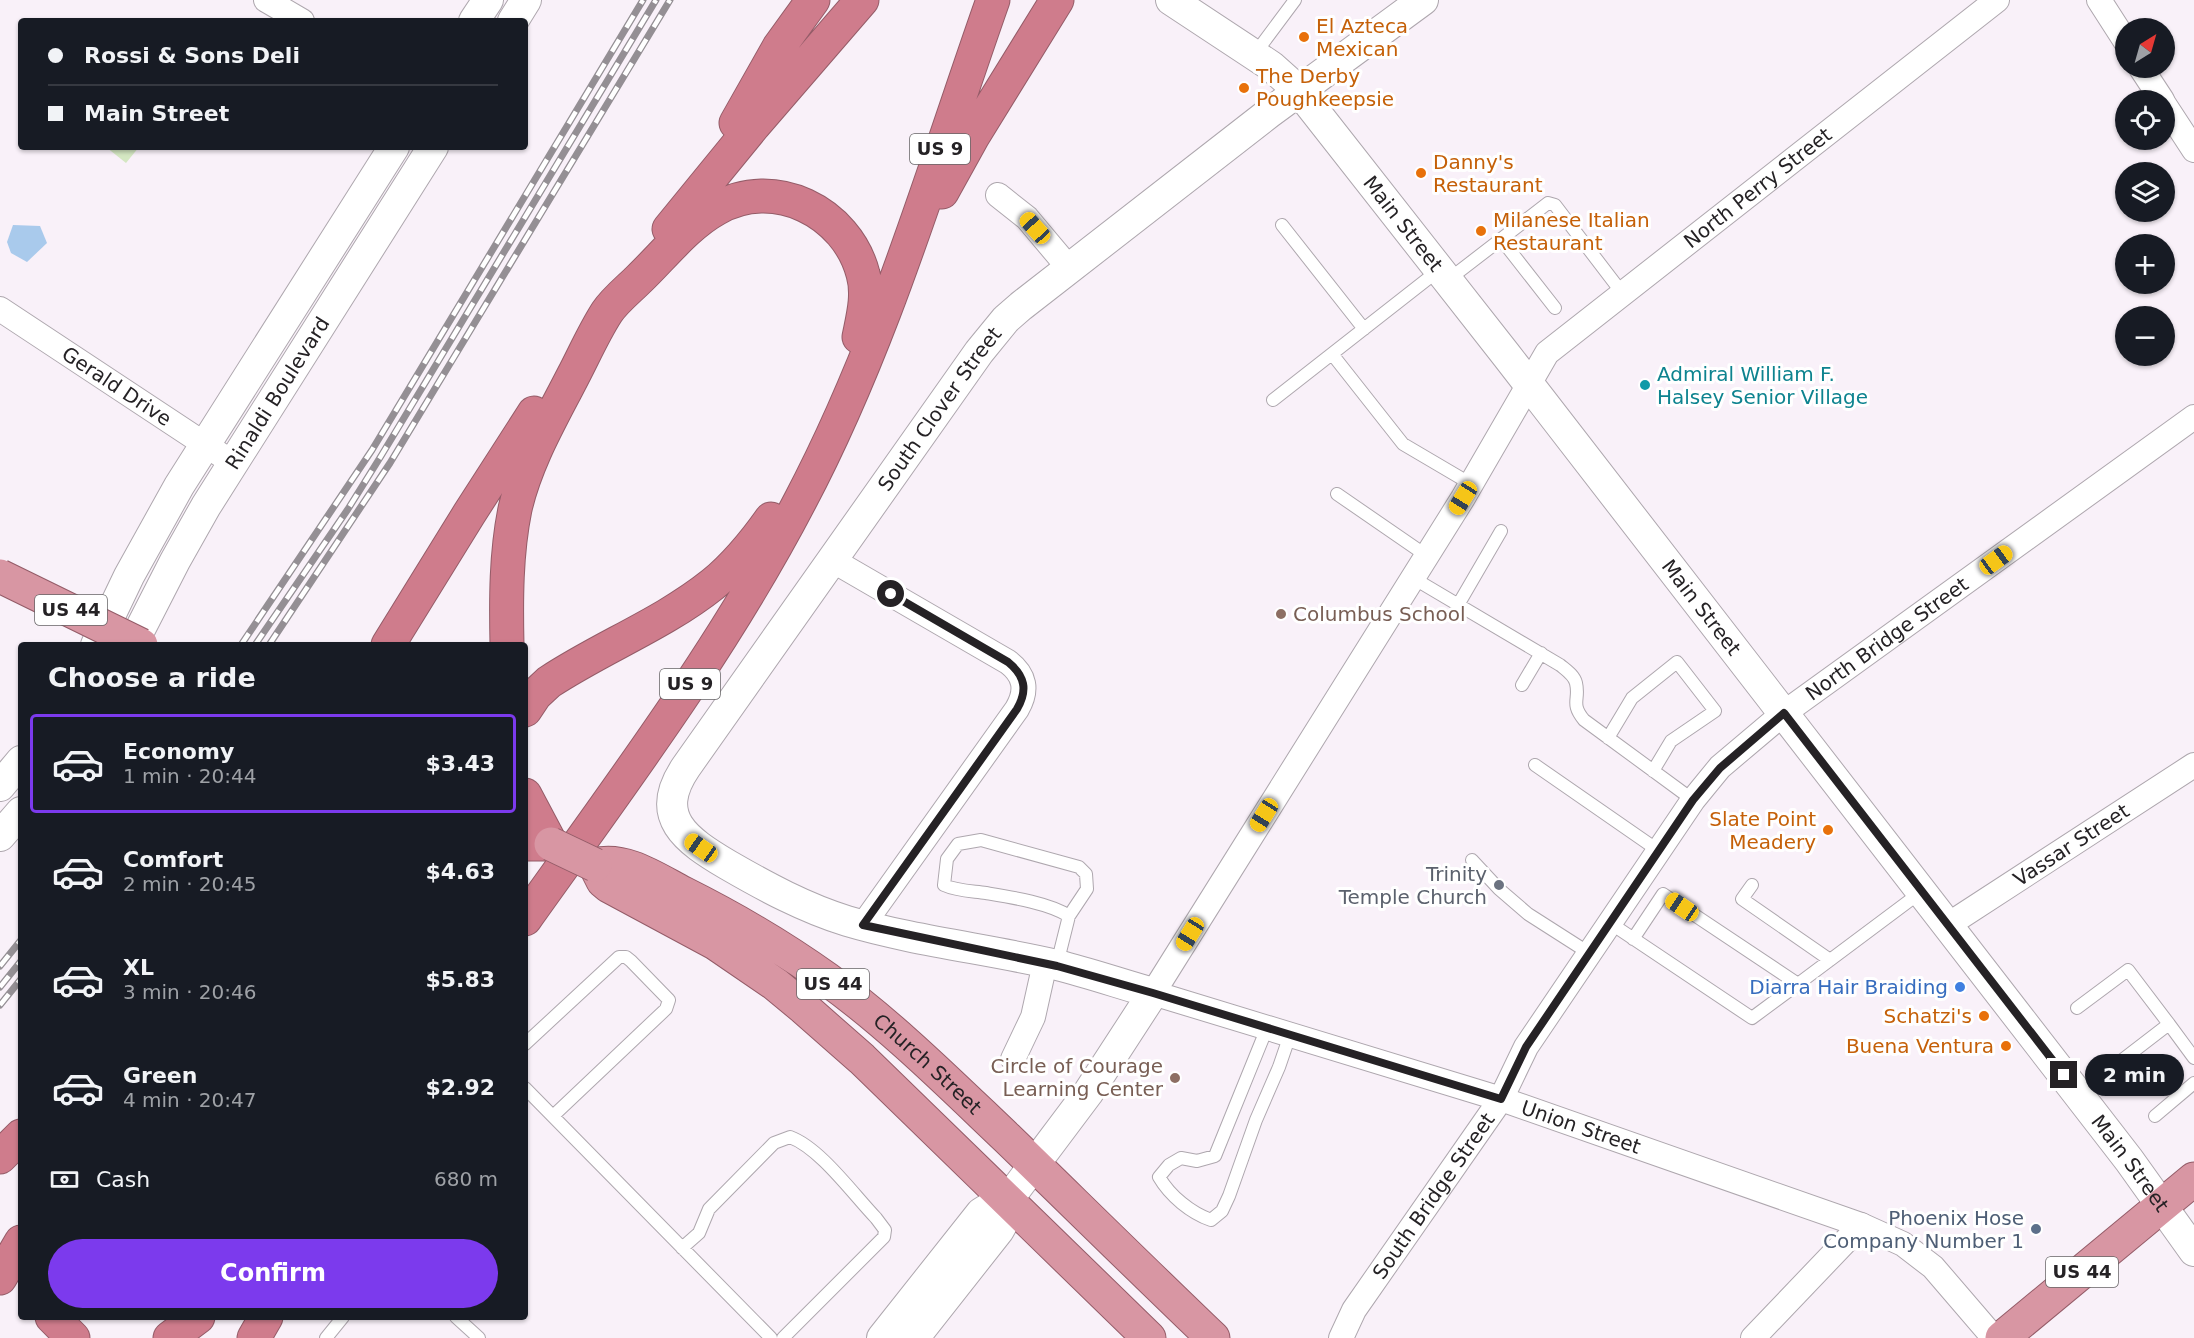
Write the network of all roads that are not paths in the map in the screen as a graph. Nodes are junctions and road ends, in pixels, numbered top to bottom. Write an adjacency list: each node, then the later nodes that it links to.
1 (266, 0): 13 (street)
2 (488, 0): 14 (street)
3 (526, 0): 15 (street)
4 (813, 0): 24 (highway)
5 (862, 0): 24 (highway)
6 (993, 0): 30 (highway, US 9)
7 (1057, 0): 30 (highway)
8 (1295, 0): 17 (lane)
9 (1424, 0): 18 (street, South Clover Street)
10 (1997, 0): 29 (street, North Perry Street)
11 (2099, 0): 16 (street)
12 (1187, 4): 17 (street, Main Street)
13 (297, 18)
14 (476, 18)
15 (515, 18)
16 (2115, 25)
17 (1254, 55): 18 (street, Main Street)
18 (1299, 91): 27 (street, South Clover Street); 28 (street, Main Street)
19 (2175, 121): 22 (street)
20 (392, 150): 40 (street, Rinaldi Boulevard)
21 (431, 150): 41 (street, Rinaldi Boulevard)
22 (2194, 150)
23 (998, 195): 27 (street)
24 (683, 211): 33 (highway)
25 (1282, 225): 34 (lane)
26 (1501, 239): 28 (lane); 29 (lane); 31 (lane)
27 (1069, 268): 46 (street, South Clover Street)
28 (1444, 274): 34 (lane); 36 (street, Main Street)
29 (1623, 294): 36 (street, North Perry Street)
30 (888, 298): 39 (highway, US 9)
31 (1555, 308)
32 (0, 309): 40 (street, Gerald Drive)
33 (608, 310): 39 (highway); 53 (highway); 54 (highway)
34 (1364, 329): 35 (lane)
35 (1332, 354): 37 (lane); 42 (lane)
36 (1529, 384): 42 (street, North Perry Street); 58 (street, Main Street)
37 (1273, 400)
38 (2194, 417): 58 (street, North Bridge Street)
39 (837, 425): 57 (highway); 76 (highway, US 9)
40 (205, 444): 41 (street, Gerald Drive); 50 (street, Rinaldi Boulevard)
41 (233, 463): 51 (street, Rinaldi Boulevard)
42 (1471, 484): 45 (street, North Perry Street)
43 (1337, 494): 45 (lane)
44 (1501, 531): 49 (lane)
45 (1427, 556): 48 (street, North Perry Street)
46 (832, 560): 66 (street, South Clover Street); 79 (street)
47 (0, 576): 52 (highway, US 44, bridge)
48 (1413, 579): 49 (lane); 86 (street, North Perry Street)
49 (1458, 605): 55 (lane)
50 (97, 642)
51 (134, 642)
52 (135, 642)
53 (390, 642)
54 (507, 642)
55 (1541, 653): 56 (lane); 59 (lane)
56 (1522, 685)
57 (528, 706)
58 (1784, 713): 65 (street, South Bridge Street); 75 (street, Main Street)
59 (1608, 738): 63 (lane); 63 (lane)
60 (18, 765): 64 (street)
61 (1535, 765): 71 (lane)
62 (2194, 765): 80 (street, Vassar Street)
63 (1653, 771): 65 (lane)
64 (0, 786)
65 (1693, 800): 71 (street, South Bridge Street)
66 (672, 808): 79 (street, Union Street)
67 (528, 810): 70 (highway)
68 (18, 815): 69 (street)
69 (0, 836)
70 (534, 840): 73 (highway, Church Street / US 44, bridge)
71 (1659, 851): 78 (street, South Bridge Street)
72 (1472, 860): 82 (lane)
73 (595, 865): 102 (highway, Church Street / US 44); 104 (highway, Church Street / US 44)
74 (1752, 885): 83 (lane)
75 (1922, 891): 80 (street, Main Street); 83 (lane)
76 (528, 915)
77 (1069, 916): 77 (lane); 84 (lane)
78 (1610, 923): 81 (lane); 82 (street, South Bridge Street)
79 (863, 925): 84 (street, Union Street)
80 (1948, 925): 96 (street, Main Street)
81 (1633, 939): 85 (lane); 85 (lane)
82 (1589, 953): 97 (street, South Bridge Street)
83 (1830, 960): 85 (lane)
84 (1051, 964): 86 (street, Union Street); 93 (street)
85 (1798, 984)
86 (1153, 993): 89 (street, Union Street); 102 (street)
87 (2077, 1008): 88 (lane)
88 (2169, 1024): 92 (lane); 96 (lane)
89 (1267, 1028): 90 (street, Union Street); 90 (lane)
90 (1290, 1035): 97 (street, Union Street)
91 (528, 1041): 98 (lane)
92 (2194, 1058)
93 (1013, 1059)
94 (2194, 1083): 99 (lane)
95 (528, 1091): 98 (lane)
96 (2078, 1094): 105 (street, Main Street)
97 (1501, 1099): 106 (street, Union Street); 129 (street, South Bridge Street)
98 (553, 1116): 108 (lane)
99 (2155, 1116)
100 (18, 1139): 101 (highway)
101 (0, 1157)
102 (1035, 1166): 104 (street); 128 (highway, Church Street / US 44)
103 (2194, 1179): 105 (highway, US 44)
104 (1007, 1201): 125 (street); 126 (street); 127 (highway, Church Street / US 44)
105 (2162, 1206): 109 (street, Main Street); 132 (highway, US 44)
106 (1861, 1225): 130 (street); 131 (street, Union Street)
107 (18, 1247): 110 (highway)
108 (682, 1248): 123 (lane); 124 (lane)
109 (2194, 1251)
110 (0, 1278)
111 (55, 1320): 117 (highway)
112 (194, 1320): 118 (highway)
113 (211, 1320): 119 (highway)
114 (264, 1320): 120 (highway)
115 (341, 1320): 121 (lane)
116 (459, 1320): 122 (lane)
117 (73, 1338)
118 (170, 1338)
119 (194, 1338)
120 (254, 1338)
121 (326, 1338)
122 (479, 1338)
123 (771, 1338)
124 (783, 1338)
125 (882, 1338)
126 (914, 1338)
127 (1149, 1338)
128 (1213, 1338)
129 (1341, 1338)
130 (1753, 1338)
131 (1994, 1338)
132 (2002, 1338)

